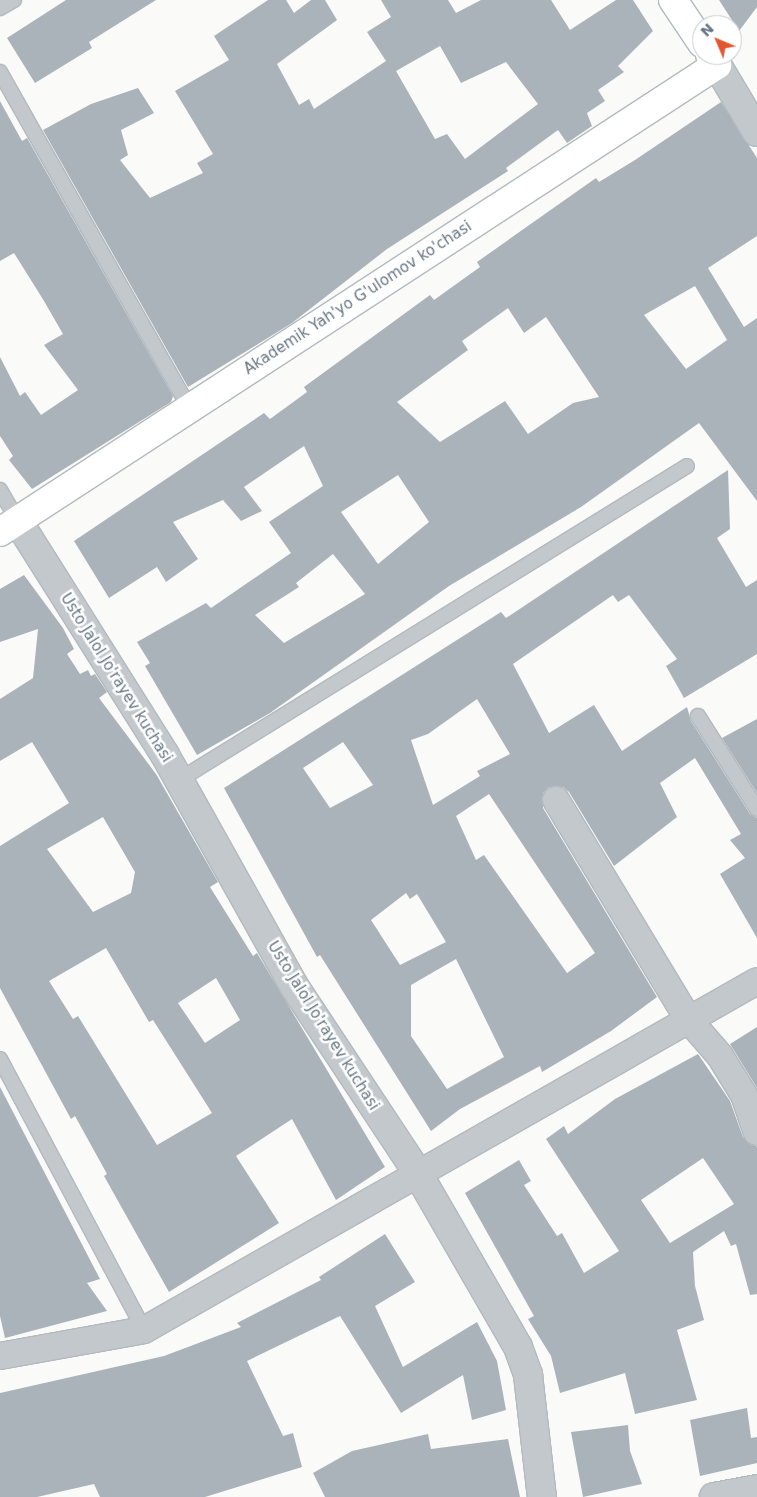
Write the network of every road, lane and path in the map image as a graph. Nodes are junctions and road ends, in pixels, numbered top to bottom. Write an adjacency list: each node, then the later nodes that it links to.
1 (14, 0): 3 (lane)
2 (673, 0): 4 (main road)
3 (0, 8)
4 (692, 28)
5 (706, 65): 9 (main road, Akademik Yah'yo G'ulomov ko'chasi)
6 (717, 65): 8 (street)
7 (0, 72): 9 (lane)
8 (757, 132)
9 (189, 407): 12 (main road, Akademik Yah'yo G'ulomov ko'chasi)
10 (688, 466): 14 (lane)
11 (0, 490): 12 (lane)
12 (10, 528): 14 (street, Usto Jalol Jo'rayev kuchasi)
13 (698, 716): 16 (lane)
14 (179, 780): 21 (street, Usto Jalol Jo'rayev kuchasi)
15 (556, 800): 18 (street)
16 (757, 809)
17 (757, 981): 18 (street)
18 (688, 1019): 20 (street); 21 (street)
19 (0, 1060): 22 (lane)
20 (757, 1132)
21 (417, 1172): 22 (street); 25 (street, Usto Jalol Jo'rayev kuchasi)
22 (144, 1330): 23 (street)
23 (0, 1356)
24 (757, 1489): 26 (street)
25 (542, 1497)
26 (714, 1497)

